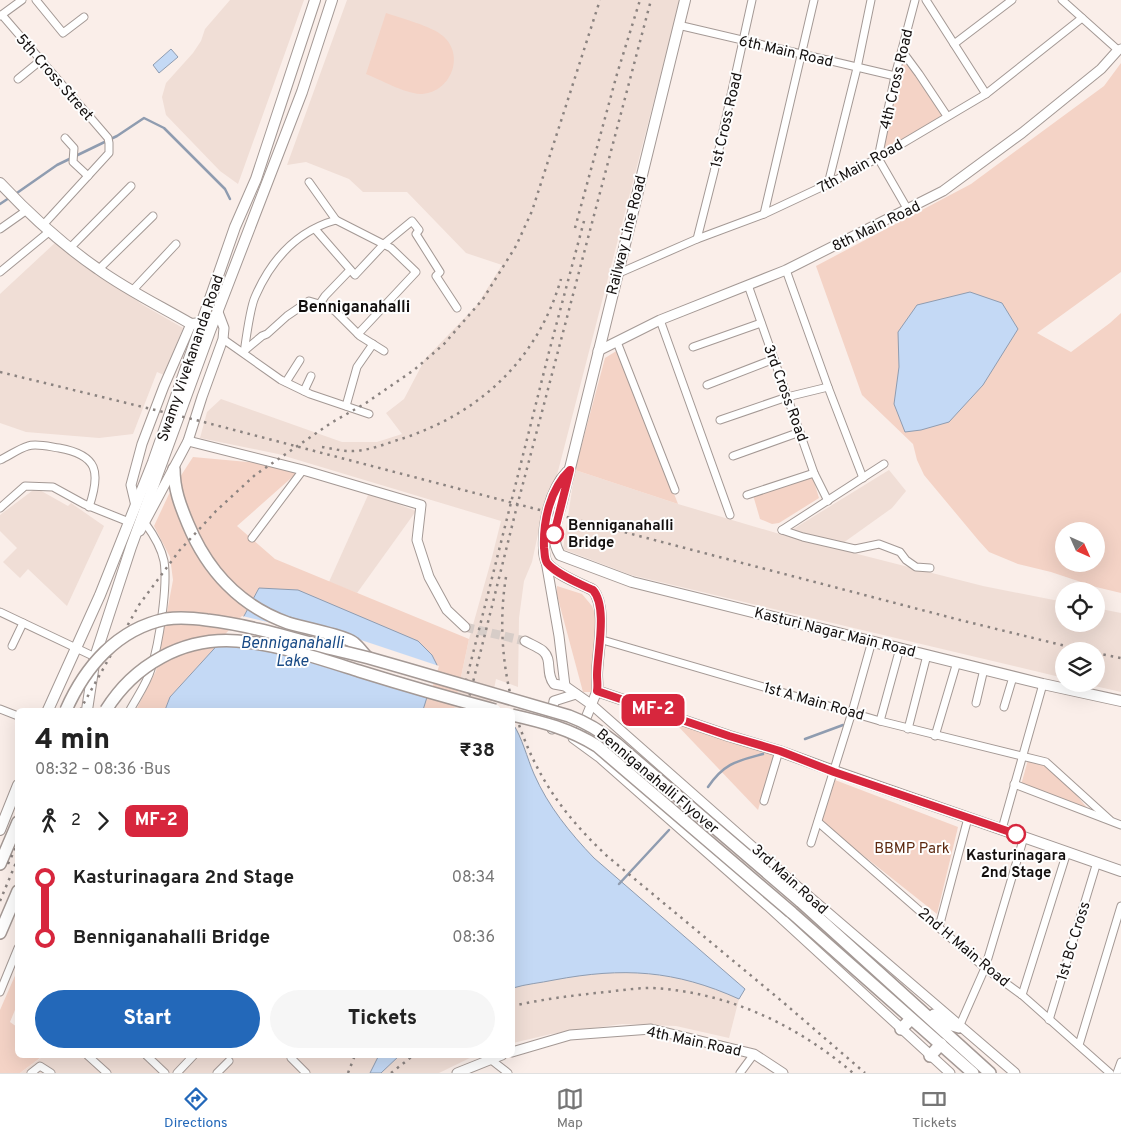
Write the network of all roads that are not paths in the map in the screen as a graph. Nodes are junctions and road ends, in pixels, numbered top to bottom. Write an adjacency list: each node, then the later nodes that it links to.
1 (22, 0): 13 (street)
2 (36, 0): 14 (street)
3 (315, 0): 59 (main road, Swamy Vivekananda Road)
4 (332, 0): 56 (main road, Swamy Vivekananda Road)
5 (685, 0): 16 (main road, Railway Line Road)
6 (752, 0): 17 (street, 1st Cross Road)
7 (814, 0): 21 (street)
8 (871, 0): 23 (street)
9 (915, 0): 20 (street, 4th Cross Road)
10 (926, 0): 18 (street)
11 (1012, 0): 18 (street)
12 (1062, 0): 15 (street)
13 (1, 16): 22 (street, 5th Cross Street)
14 (84, 17)
15 (1082, 18): 19 (street); 26 (street, 7th Main Road)
16 (678, 25): 17 (street, 6th Main Road); 51 (main road, Railway Line Road)
17 (743, 41): 21 (street, 6th Main Road); 43 (street, 1st Cross Road)
18 (954, 44): 26 (street)
19 (1120, 49): 36 (street, 8th Main Road)
20 (902, 51): 24 (street, 4th Cross Road); 27 (street)
21 (802, 55): 23 (street, 6th Main Road); 37 (street)
22 (40, 61): 25 (street); 30 (street, 5th Cross Street)
23 (857, 68): 24 (street, 6th Main Road); 33 (street)
24 (894, 76): 29 (street, 4th Cross Road)
25 (18, 79)
26 (986, 94): 27 (street, 7th Main Road)
27 (947, 116): 29 (street, 7th Main Road)
28 (65, 138): 30 (street)
29 (878, 158): 33 (street, 7th Main Road); 36 (street)
30 (88, 176): 40 (street)
31 (309, 182): 39 (street)
32 (0, 183): 35 (main road)
33 (828, 184): 37 (street, 7th Main Road)
34 (131, 186): 46 (street)
35 (28, 210): 40 (main road); 41 (street)
36 (908, 210): 49 (street, 8th Main Road)
37 (764, 214): 43 (street, 7th Main Road)
38 (153, 216): 47 (street)
39 (336, 220): 42 (street); 45 (street)
40 (47, 227): 46 (main road); 50 (street)
41 (0, 229)
42 (315, 229): 48 (street); 66 (street)
43 (697, 239): 51 (street, 7th Main Road)
44 (176, 244): 53 (street)
45 (384, 244): 48 (street); 55 (street); 60 (street)
46 (70, 248): 47 (main road)
47 (98, 270): 53 (main road)
48 (350, 270): 54 (street)
49 (786, 270): 52 (street, 8th Main Road); 73 (street)
50 (0, 272)
51 (617, 274): 65 (main road, Railway Line Road)
52 (748, 285): 57 (street, 8th Main Road); 58 (street, 3rd Cross Road)
53 (132, 291): 59 (main road)
54 (319, 305): 60 (street); 66 (street)
55 (457, 308)
56 (218, 312): 61 (street); 99 (main road, Swamy Vivekananda Road)
57 (660, 320): 62 (street, 8th Main Road); 95 (street)
58 (761, 323): 64 (street); 69 (street, 3rd Cross Road)
59 (197, 324): 92 (main road, Swamy Vivekananda Road); 92 (street)
60 (358, 334): 63 (street)
61 (224, 339): 66 (street); 80 (street)
62 (617, 342): 65 (street, 8th Main Road); 89 (street)
63 (373, 344): 67 (street); 76 (street)
64 (693, 347)
65 (598, 351): 86 (main road, Railway Line Road)
66 (244, 352): 71 (street)
67 (384, 352)
68 (300, 360): 71 (street)
69 (774, 360): 72 (street); 75 (street, 3rd Cross Road)
70 (311, 376): 74 (street)
71 (286, 382): 74 (street)
72 (707, 385)
73 (828, 387): 75 (street); 88 (street)
74 (304, 391): 76 (street)
75 (787, 397): 78 (street); 79 (street, 3rd Cross Road)
76 (346, 406): 77 (street)
77 (369, 414)
78 (720, 420)
79 (800, 432): 81 (street); 87 (street, 3rd Cross Road)
80 (188, 442): 84 (street); 85 (street)
81 (733, 456)
82 (0, 460): 93 (street)
83 (884, 464): 88 (street)
84 (174, 468): 97 (street); 114 (highway)
85 (303, 470): 98 (street); 105 (street)
86 (570, 470): 100 (main road, Railway Line Road); 101 (main road, Railway Line Road)
87 (814, 472): 90 (street); 91 (street, 3rd Cross Road)
88 (863, 478): 91 (street)
89 (675, 490)
90 (746, 495)
91 (828, 501): 102 (street)
92 (136, 506): 96 (main road, Swamy Vivekananda Road)
93 (89, 507): 94 (street); 96 (street)
94 (0, 508)
95 (730, 515)
96 (129, 522): 110 (main road, Swamy Vivekananda Road)
97 (145, 523): 99 (street); 130 (street)
98 (252, 538)
99 (131, 547): 113 (main road, Swamy Vivekananda Road)
100 (556, 548): 108 (main road, Kasturi Nagar Main Road)
101 (546, 561): 119 (street, Railway Line Road); 120 (main road)
102 (930, 568)
103 (0, 612): 104 (street)
104 (23, 623): 109 (street); 110 (street)
105 (465, 627)
106 (524, 641): 119 (street, 3rd Main Road)
107 (606, 641): 133 (street, 1st A Main Road)
108 (872, 641): 111 (main road, Kasturi Nagar Main Road); 133 (street)
109 (12, 646)
110 (76, 648): 113 (street); 126 (main road, Swamy Vivekananda Road)
111 (900, 648): 112 (main road, Kasturi Nagar Main Road); 136 (street)
112 (927, 655): 115 (main road, Kasturi Nagar Main Road); 137 (street)
113 (95, 657): 128 (main road, Swamy Vivekananda Road)
114 (367, 657): 127 (highway, Benniganahalli Flyover, bridge); 167 (highway, Benniganahalli Flyover, bridge)
115 (957, 662): 116 (main road, Kasturi Nagar Main Road); 138 (street)
116 (984, 669): 117 (main road, Kasturi Nagar Main Road); 123 (street)
117 (1013, 677): 118 (main road, Kasturi Nagar Main Road); 125 (street)
118 (1043, 684): 122 (main road, Kasturi Nagar Main Road); 141 (street)
119 (565, 686): 121 (street, 3rd Main Road)
120 (598, 687): 124 (street); 140 (main road)
121 (576, 694): 124 (street, 3rd Main Road); 139 (street)
122 (1121, 701)
123 (976, 704)
124 (592, 705): 139 (street); 170 (street, 3rd Main Road)
125 (1004, 707)
126 (49, 708)
127 (67, 708)
128 (87, 708)
129 (107, 708): 131 (highway, bridge)
130 (131, 708)
131 (487, 708)
132 (0, 709): 134 (street)
133 (852, 712): 136 (street, 1st A Main Road); 142 (street)
134 (15, 715)
135 (515, 716): 168 (highway, Benniganahalli Flyover, bridge)
136 (880, 721): 137 (street, 1st A Main Road)
137 (908, 729): 138 (street, 1st A Main Road)
138 (935, 736): 141 (street, 1st A Main Road)
139 (577, 740): 171 (street)
140 (780, 751): 142 (main road); 145 (street)
141 (1023, 756): 143 (street); 147 (street, 1st A Main Road)
142 (834, 772): 146 (main road); 148 (street)
143 (1014, 784): 147 (street); 151 (street)
144 (15, 792): 152 (main road)
145 (764, 801)
146 (968, 818): 151 (main road); 161 (street)
147 (1110, 820): 149 (street)
148 (818, 822): 154 (street); 161 (street, 2nd H Main Road)
149 (1121, 825)
150 (15, 829): 157 (highway)
151 (1002, 829): 153 (main road)
152 (0, 830)
153 (1024, 837): 155 (main road); 164 (street)
154 (811, 843)
155 (1067, 852): 156 (main road); 166 (street)
156 (1097, 862): 158 (main road); 169 (street, 1st BC Cross)
157 (0, 864)
158 (1121, 870)
159 (15, 896): 162 (highway)
160 (1121, 906): 173 (street)
161 (939, 927): 164 (street, 2nd H Main Road)
162 (0, 933)
163 (15, 955): 165 (street)
164 (985, 968): 166 (street, 2nd H Main Road); 170 (street)
165 (0, 992)
166 (1022, 995): 169 (street, 2nd H Main Road)
167 (911, 1003): 170 (highway); 198 (highway, Benniganahalli Flyover)
168 (911, 1018): 171 (highway); 172 (highway, Benniganahalli Flyover)
169 (1049, 1020): 173 (street, 2nd H Main Road)
170 (959, 1027): 199 (street, 3rd Main Road)
171 (901, 1029): 176 (street)
172 (940, 1044): 176 (highway); 197 (highway, Benniganahalli Flyover)
173 (1079, 1045): 200 (street, 2nd H Main Road)
174 (515, 1051): 175 (street, 4th Main Road)
175 (754, 1054): 194 (street); 195 (street, 4th Main Road)
176 (930, 1056): 196 (street)
177 (90, 1058): 187 (street)
178 (149, 1058): 188 (street)
179 (191, 1058): 189 (street)
180 (291, 1058): 191 (street)
181 (493, 1058): 182 (street)
182 (490, 1059): 192 (street); 193 (street)
183 (229, 1061): 190 (street)
184 (1121, 1062): 201 (street)
185 (31, 1073): 186 (street)
186 (51, 1073)
187 (107, 1073)
188 (165, 1073)
189 (177, 1073)
190 (217, 1073)
191 (306, 1073)
192 (457, 1073)
193 (508, 1073)
194 (740, 1073)
195 (783, 1073)
196 (950, 1073)
197 (973, 1073)
198 (990, 1073)
199 (1015, 1073)
200 (1110, 1073)
201 (1117, 1073)

